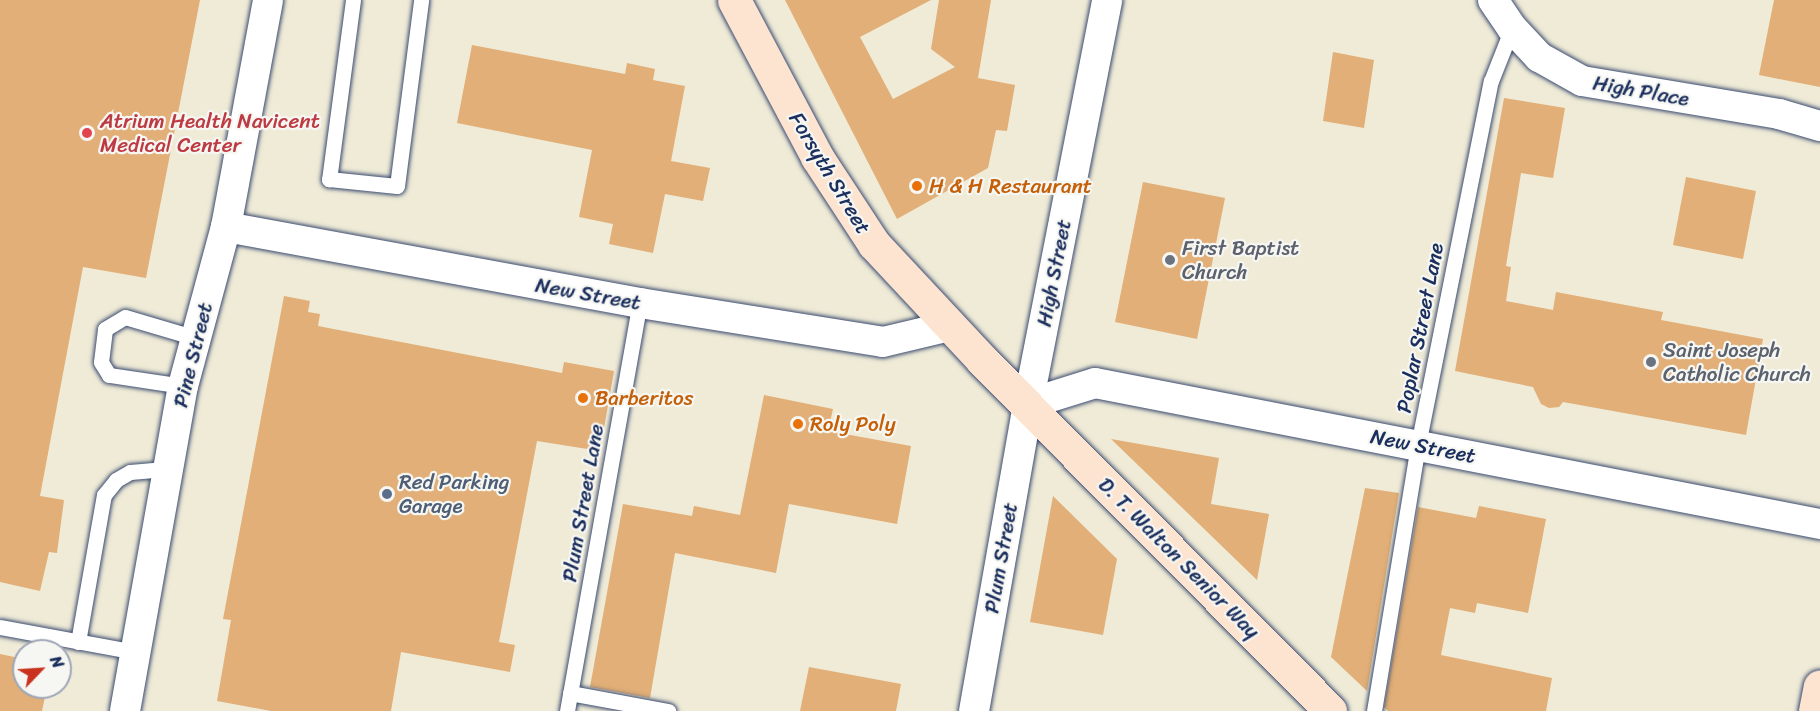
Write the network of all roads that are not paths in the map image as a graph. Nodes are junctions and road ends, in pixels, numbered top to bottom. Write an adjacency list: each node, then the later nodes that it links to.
1 (268, 0): 9 (street, Pine Street)
2 (353, 0): 3 (lane)
3 (421, 0)
4 (734, 0): 11 (street, Forsyth Street)
5 (1107, 0): 14 (street, High Street)
6 (1493, 0): 7 (street, High Place)
7 (1512, 28): 8 (street, High Place); 15 (lane, Poplar Street Lane)
8 (1820, 126)
9 (226, 227): 10 (street, New Street); 12 (street, Pine Street)
10 (640, 303): 11 (street, New Street); 22 (lane, Plum Street Lane)
11 (950, 326): 14 (street, Forsyth Street)
12 (196, 338): 13 (street, Pine Street); 13 (lane)
13 (183, 386): 16 (street, Pine Street)
14 (1028, 404): 15 (street, New Street); 26 (street, Plum Street); 27 (street, D. T. Walton Senior Way)
15 (1419, 445): 17 (street, New Street); 28 (lane, Poplar Street Lane)
16 (168, 469): 19 (lane); 20 (street, Pine Street)
17 (1820, 524)
18 (0, 627): 19 (lane)
19 (78, 642): 20 (lane)
20 (136, 652): 23 (street, Pine Street)
21 (1820, 686): 29 (street)
22 (570, 693): 24 (lane, Plum Street Lane); 25 (lane)
23 (125, 711)
24 (567, 711)
25 (668, 711)
26 (974, 711)
27 (1330, 711)
28 (1374, 711)
29 (1815, 711)

